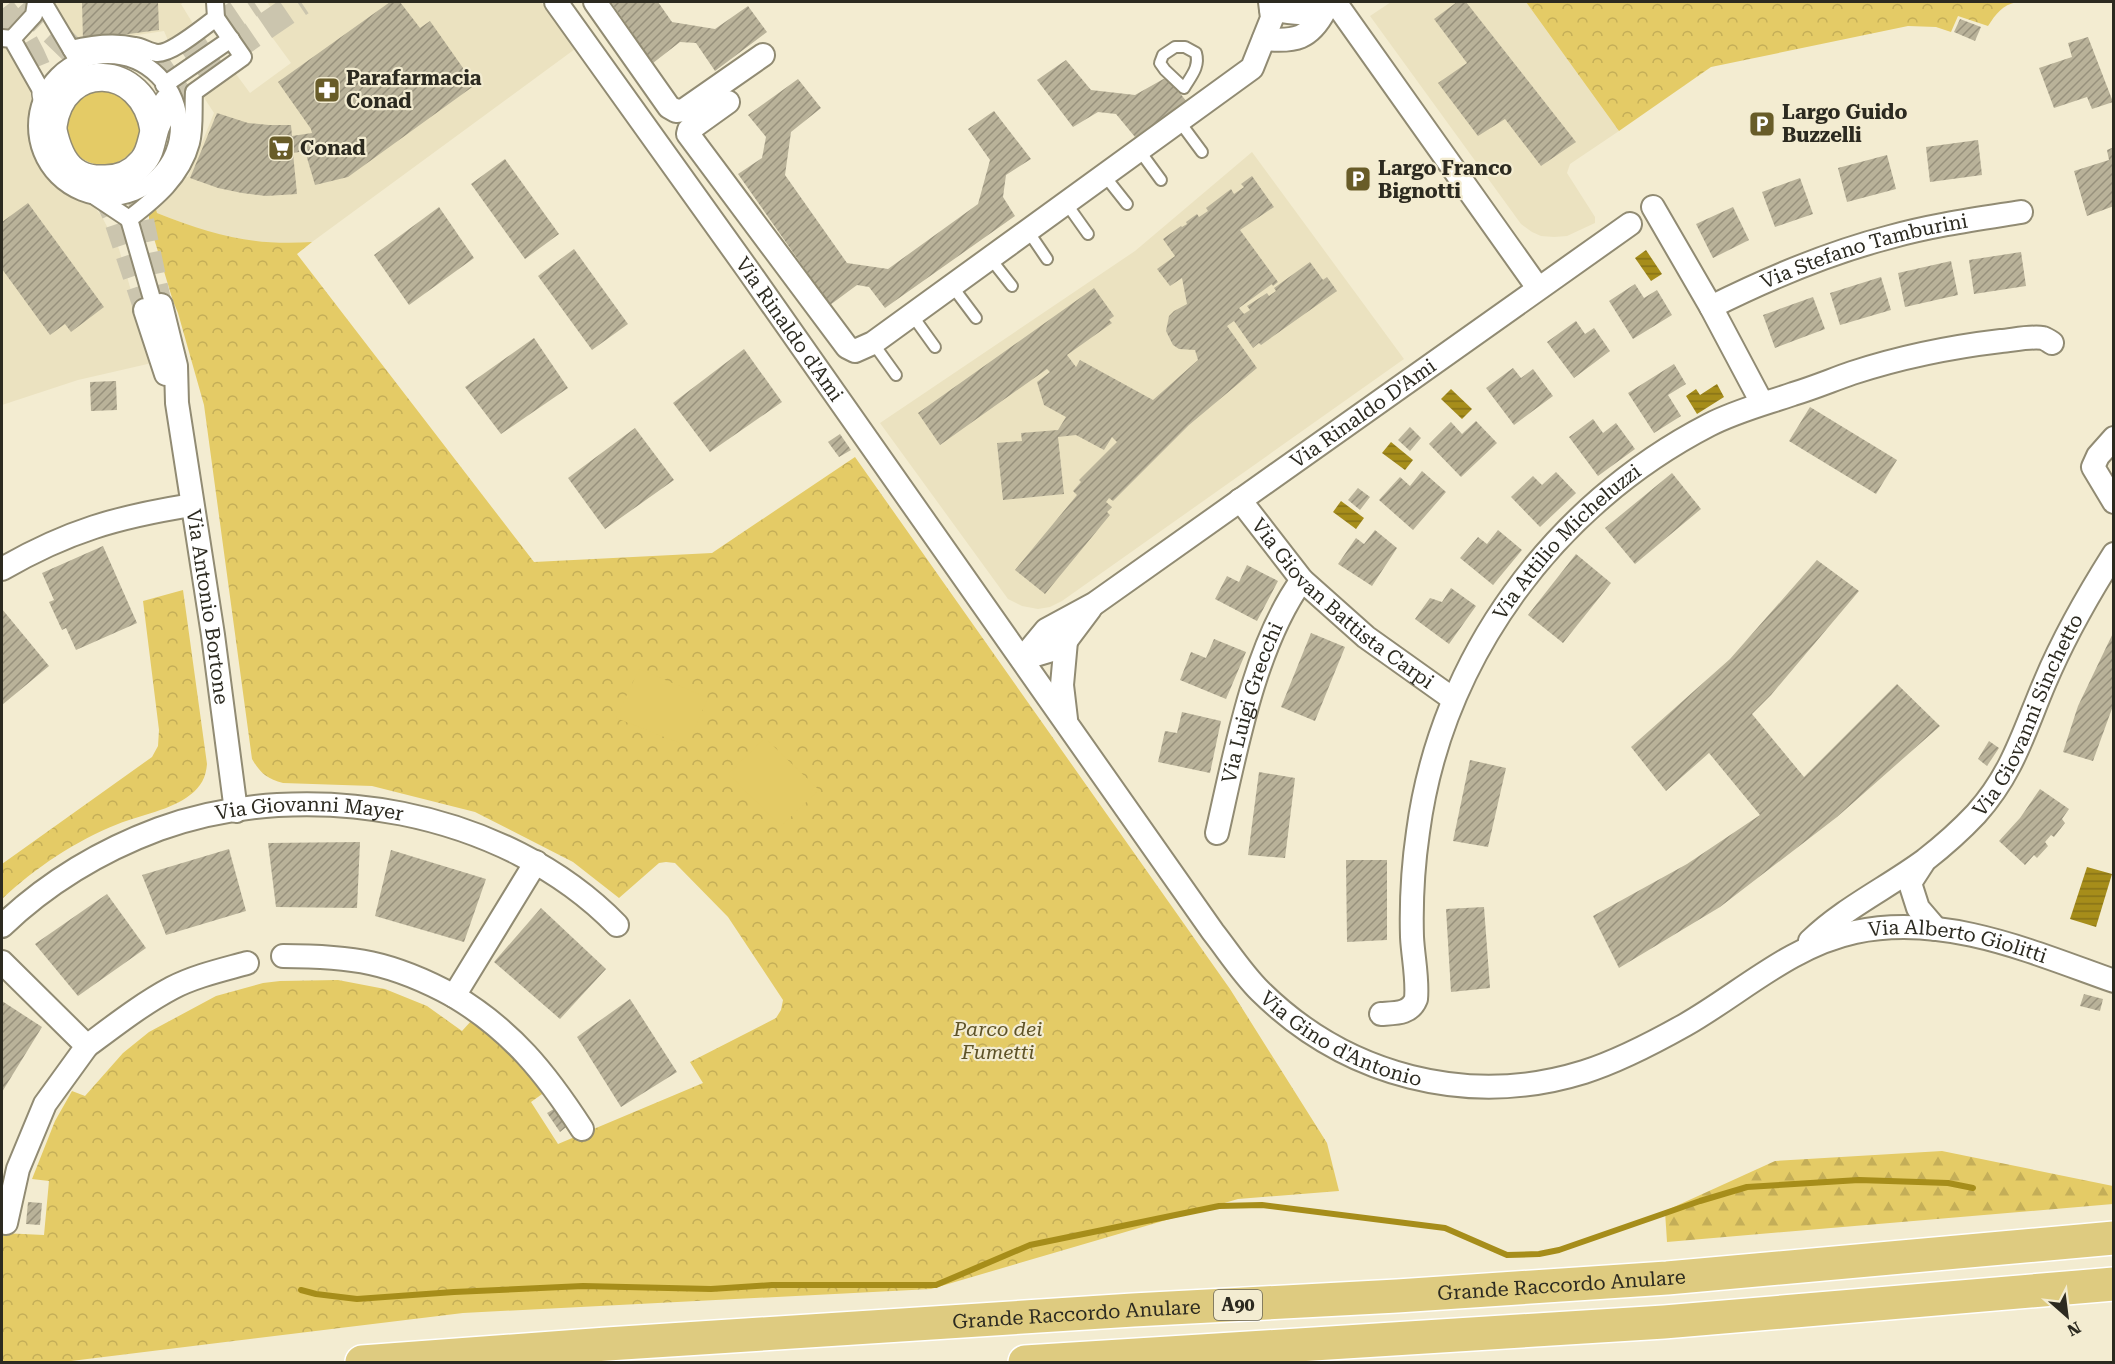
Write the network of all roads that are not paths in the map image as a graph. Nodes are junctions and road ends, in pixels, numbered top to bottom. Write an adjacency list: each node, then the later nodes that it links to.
1 (36, 2): 8 (street)
2 (43, 2): 12 (street)
3 (556, 2): 55 (street, Via Rinaldo d'Ami)
4 (595, 2): 11 (street)
5 (1332, 4): 6 (street); 10 (street); 38 (street)
6 (1271, 5): 10 (street)
7 (216, 10): 9 (street); 12 (street)
8 (7, 38): 14 (street)
9 (231, 39): 13 (street); 30 (street)
10 (1264, 39): 15 (street)
11 (763, 55)
12 (84, 62): 13 (street); 14 (street); 17 (street)
13 (153, 87): 18 (street); 18 (street); 25 (street)
14 (44, 93): 17 (street); 25 (street)
15 (1187, 103): 19 (street); 20 (lane)
16 (733, 108): 43 (street)
17 (53, 128): 25 (street)
18 (154, 130): 21 (street)
19 (1139, 150): 22 (street); 23 (lane)
20 (1202, 152)
21 (143, 161): 24 (street); 25 (street)
22 (1104, 175): 26 (street); 27 (lane)
23 (1161, 180)
24 (138, 188)
25 (99, 190): 30 (street)
26 (1066, 203): 32 (street); 33 (lane)
27 (1127, 204)
28 (1653, 207): 40 (street)
29 (2021, 212): 40 (street, Via Stefano Tamburini)
30 (129, 219): 39 (street)
31 (1630, 224): 38 (street, Via Rinaldo D'Ami)
32 (1028, 231): 34 (street); 35 (lane)
33 (1088, 234)
34 (990, 258): 36 (street); 37 (lane)
35 (1047, 260)
36 (952, 286): 41 (street); 42 (lane)
37 (1012, 286)
38 (1538, 288): 49 (street, Via Rinaldo D'Ami)
39 (153, 307): 51 (street, Via Antonio Bortone)
40 (1711, 307): 47 (street)
41 (912, 315): 43 (street); 45 (lane)
42 (976, 318)
43 (873, 343): 46 (lane)
44 (2052, 343): 47 (street, Via Attilio Micheluzzi)
45 (935, 347)
46 (896, 375)
47 (1762, 403): 58 (street, Via Attilio Micheluzzi)
48 (2114, 438): 50 (street)
49 (1240, 500): 54 (street, Via Giovan Battista Carpi); 56 (street, Via Rinaldo D'Ami)
50 (2114, 502)
51 (192, 505): 53 (street); 60 (street, Via Antonio Bortone)
52 (2114, 554): 62 (street, Via Giovanni Sinchetto)
53 (2, 569)
54 (1302, 580): 58 (street, Via Giovan Battista Carpi); 61 (street, Via Luigi Grecchi)
55 (995, 620): 56 (street, Via Rinaldo D'Ami); 57 (street, Via Rinaldo d'Ami)
56 (1060, 633): 57 (street, Via Rinaldo D'Ami); 59 (street)
57 (1022, 659): 59 (street, Via Gino d'Antonio)
58 (1453, 699): 76 (street, Via Attilio Micheluzzi)
59 (1068, 726): 70 (street, Via Gino d'Antonio)
60 (236, 811): 63 (street, Via Giovanni Mayer); 67 (street, Via Giovanni Mayer)
61 (1217, 833)
62 (1923, 861): 64 (street, Via Giovanni Sinchetto); 65 (street, Via Giovanni Sinchetto)
63 (536, 862): 66 (street, Via Giovanni Mayer); 75 (street)
64 (1910, 883): 68 (street, Via Giovanni Sinchetto); 69 (street)
65 (1884, 886): 68 (street); 70 (street, Via Giovanni Sinchetto)
66 (617, 925)
67 (2, 926)
68 (1884, 928): 69 (street, Via Alberto Giolitti); 70 (street, Via Alberto Giolitti)
69 (1935, 929): 74 (street, Via Alberto Giolitti)
70 (1800, 951)
71 (283, 956): 75 (street)
72 (2, 962): 77 (street)
73 (248, 963): 77 (street)
74 (2114, 981)
75 (454, 996): 78 (street)
76 (1381, 1014)
77 (87, 1046): 79 (street)
78 (582, 1129)
79 (6, 1223)
80 (2114, 1238): 82 (highway, Grande Raccordo Anulare / A90)
81 (2114, 1284): 83 (highway, A90)
82 (362, 1362)
83 (1025, 1362)

